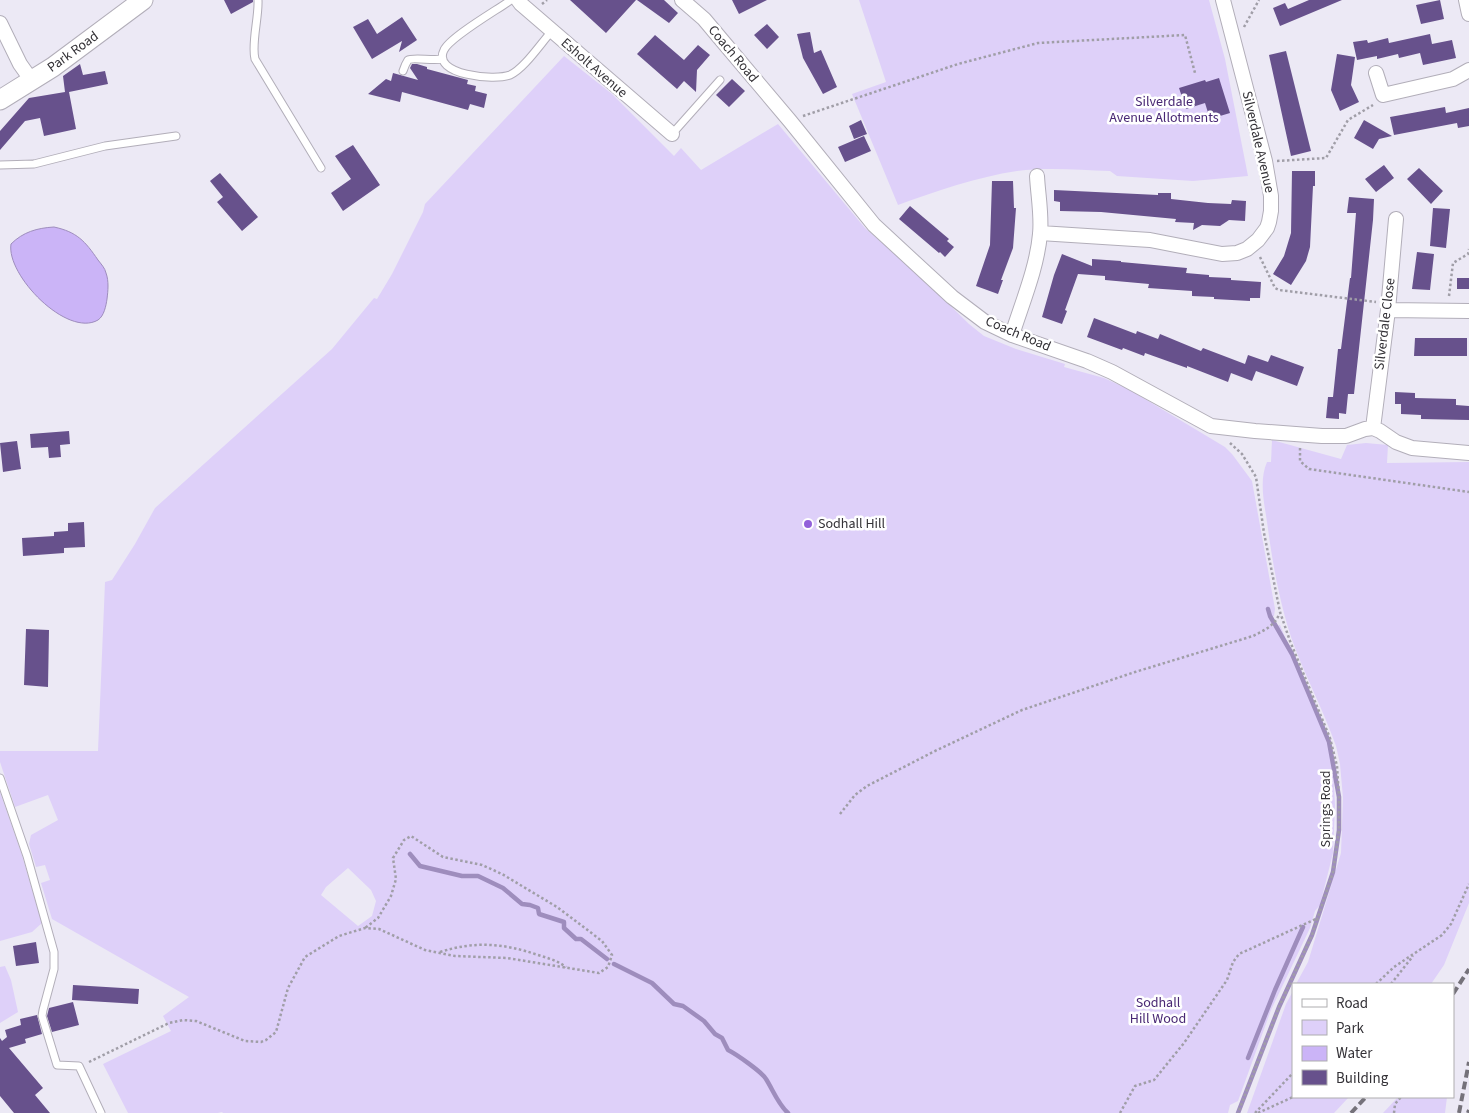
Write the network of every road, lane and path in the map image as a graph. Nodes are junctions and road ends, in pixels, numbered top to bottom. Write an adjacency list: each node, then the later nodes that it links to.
1 (143, 0): 18 (main road, Park Road)
2 (258, 0): 27 (lane)
3 (511, 0): 13 (lane)
4 (518, 0): 11 (street, Esholt Avenue)
5 (682, 0): 22 (street, Coach Road)
6 (1223, 0): 12 (street, Silverdale Avenue)
7 (1260, 0): 12 (path)
8 (1466, 0): 9 (street)
9 (1469, 14)
10 (0, 22): 18 (street)
11 (552, 31): 13 (lane); 23 (street, Esholt Avenue)
12 (1235, 44): 25 (street, Silverdale Avenue)
13 (442, 59): 15 (lane)
14 (1469, 70): 20 (street)
15 (403, 72)
16 (1195, 73): 22 (path)
17 (1376, 73): 20 (street)
18 (32, 80): 21 (main road, Park Road)
19 (720, 80): 23 (lane)
20 (1383, 95): 25 (path)
21 (0, 100)
22 (790, 121): 36 (street, Coach Road)
23 (672, 134)
24 (176, 136): 26 (lane)
25 (1264, 161): 31 (street, Silverdale Avenue)
26 (0, 165)
27 (321, 168)
28 (1037, 176): 30 (street)
29 (1396, 219): 33 (street, Silverdale Close)
30 (1040, 233): 31 (street); 36 (street)
31 (1254, 244): 33 (path)
32 (1469, 249): 34 (path)
33 (1388, 307): 34 (street); 38 (street, Silverdale Close)
34 (1447, 311): 35 (street)
35 (1469, 312)
36 (1012, 335): 37 (street, Coach Road)
37 (1211, 426): 39 (street, Coach Road); 42 (path, Springs Road)
38 (1372, 428): 39 (street, Coach Road); 40 (street)
39 (1300, 434): 41 (path)
40 (1469, 453)
41 (1469, 492)
42 (1280, 612): 44 (path); 46 (path, Springs Road)
43 (0, 778): 53 (lane)
44 (840, 814)
45 (1469, 884): 49 (path)
46 (1318, 918): 58 (path); 59 (path, Springs Road)
47 (365, 928): 48 (path); 50 (path); 53 (path)
48 (438, 952): 50 (path); 50 (path)
49 (1415, 954): 51 (path); 52 (path)
50 (567, 968)
51 (1377, 983)
52 (1392, 983)
53 (79, 1066): 57 (lane)
54 (1292, 1073): 60 (path)
55 (1292, 1097): 60 (path)
56 (1400, 1098): 61 (path)
57 (101, 1113)
58 (1120, 1113)
59 (1238, 1113)
60 (1257, 1113)
61 (1394, 1113)

